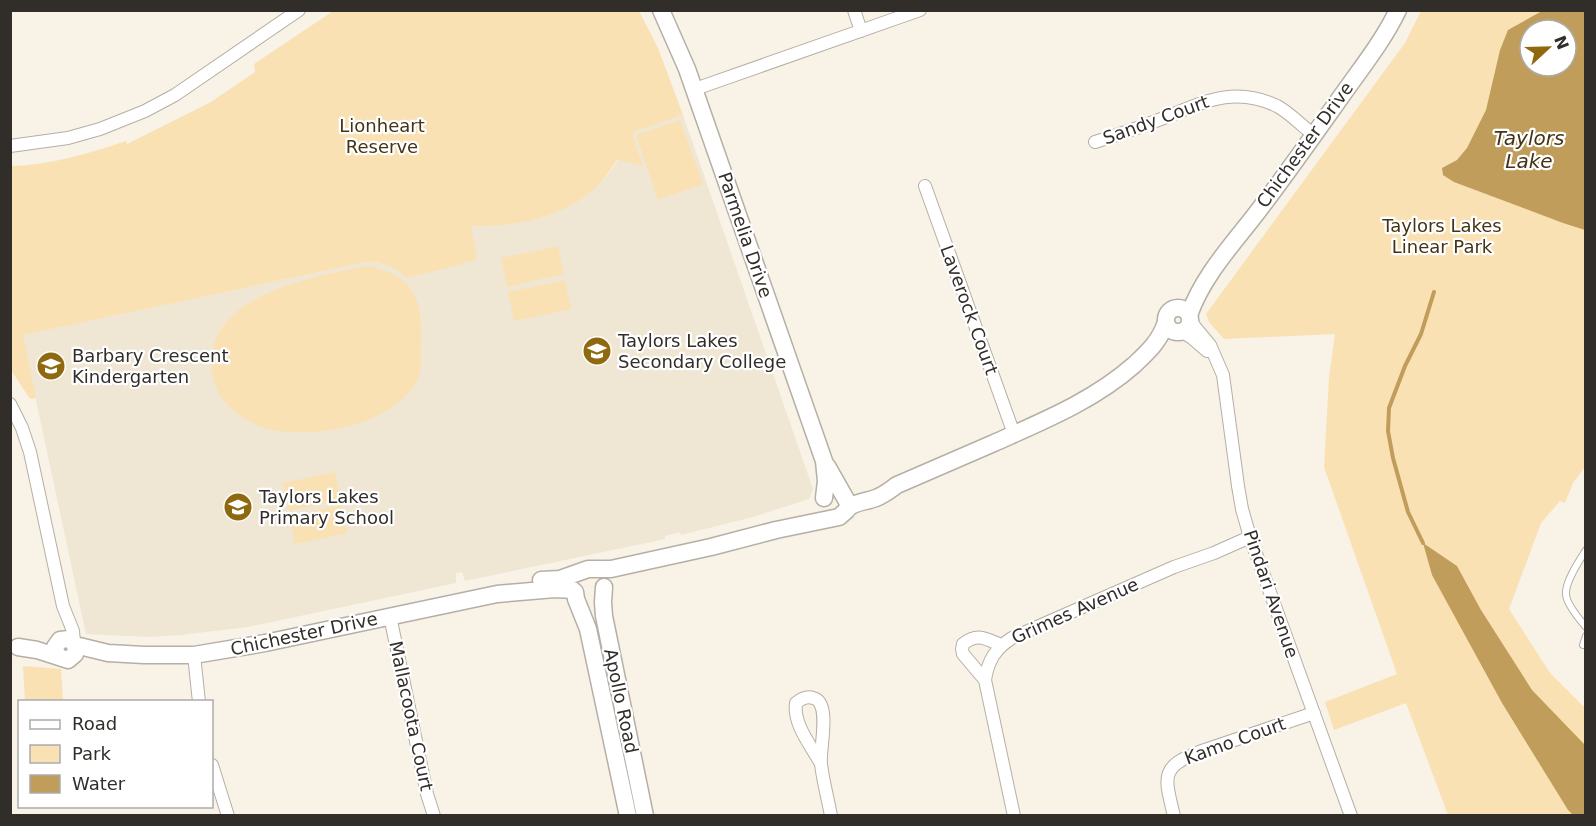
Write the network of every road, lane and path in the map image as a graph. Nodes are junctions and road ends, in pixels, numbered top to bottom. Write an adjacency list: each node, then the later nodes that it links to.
1 (299, 10): 10 (street)
2 (661, 10): 7 (street, Parmelia Drive)
3 (854, 10): 6 (street)
4 (921, 10): 6 (street)
5 (1398, 10): 8 (street, Chichester Drive)
6 (861, 32): 7 (street)
7 (694, 89): 15 (street, Parmelia Drive)
8 (1314, 135): 9 (street, Sandy Court); 12 (street, Chichester Drive)
9 (1095, 142)
10 (10, 146)
11 (925, 186): 14 (street, Laverock Court)
12 (1179, 321): 14 (street, Chichester Drive); 19 (street, Pindari Avenue)
13 (10, 404): 33 (street)
14 (1014, 434): 17 (street, Chichester Drive)
15 (824, 461): 16 (street, Parmelia Drive); 17 (street, Parmelia Drive)
16 (824, 499): 17 (street, Chichester Drive); 18 (street, Chichester Drive)
17 (842, 503): 18 (street, Chichester Drive)
18 (776, 530): 21 (street, Chichester Drive)
19 (1251, 542): 30 (street, Grimes Avenue); 37 (street, Pindari Avenue)
20 (1586, 550): 28 (lane)
21 (640, 562): 22 (street, Chichester Drive); 24 (street, Chichester Drive)
22 (600, 569): 23 (street); 24 (street)
23 (576, 573): 25 (street); 26 (street, Chichester Drive)
24 (605, 586): 25 (street); 43 (street, Apollo Road)
25 (574, 591): 26 (street, Chichester Drive); 42 (street, Apollo Road)
26 (497, 594): 27 (street, Chichester Drive)
27 (390, 616): 34 (street, Chichester Drive); 41 (street, Mallacoota Court)
28 (1586, 627)
29 (1586, 636): 31 (lane)
30 (1002, 645): 35 (street, Grimes Avenue); 35 (street)
31 (1583, 645)
32 (14, 647): 33 (street, Chichester Drive)
33 (66, 647): 34 (street, Chichester Drive)
34 (194, 655): 36 (street)
35 (985, 680): 45 (street)
36 (199, 700)
37 (1314, 713): 46 (street, Kamo Court); 47 (street, Pindari Avenue)
38 (820, 762): 38 (street); 44 (street)
39 (213, 768): 40 (street)
40 (228, 816)
41 (434, 816)
42 (628, 816)
43 (645, 816)
44 (831, 816)
45 (1014, 816)
46 (1174, 816)
47 (1351, 816)

